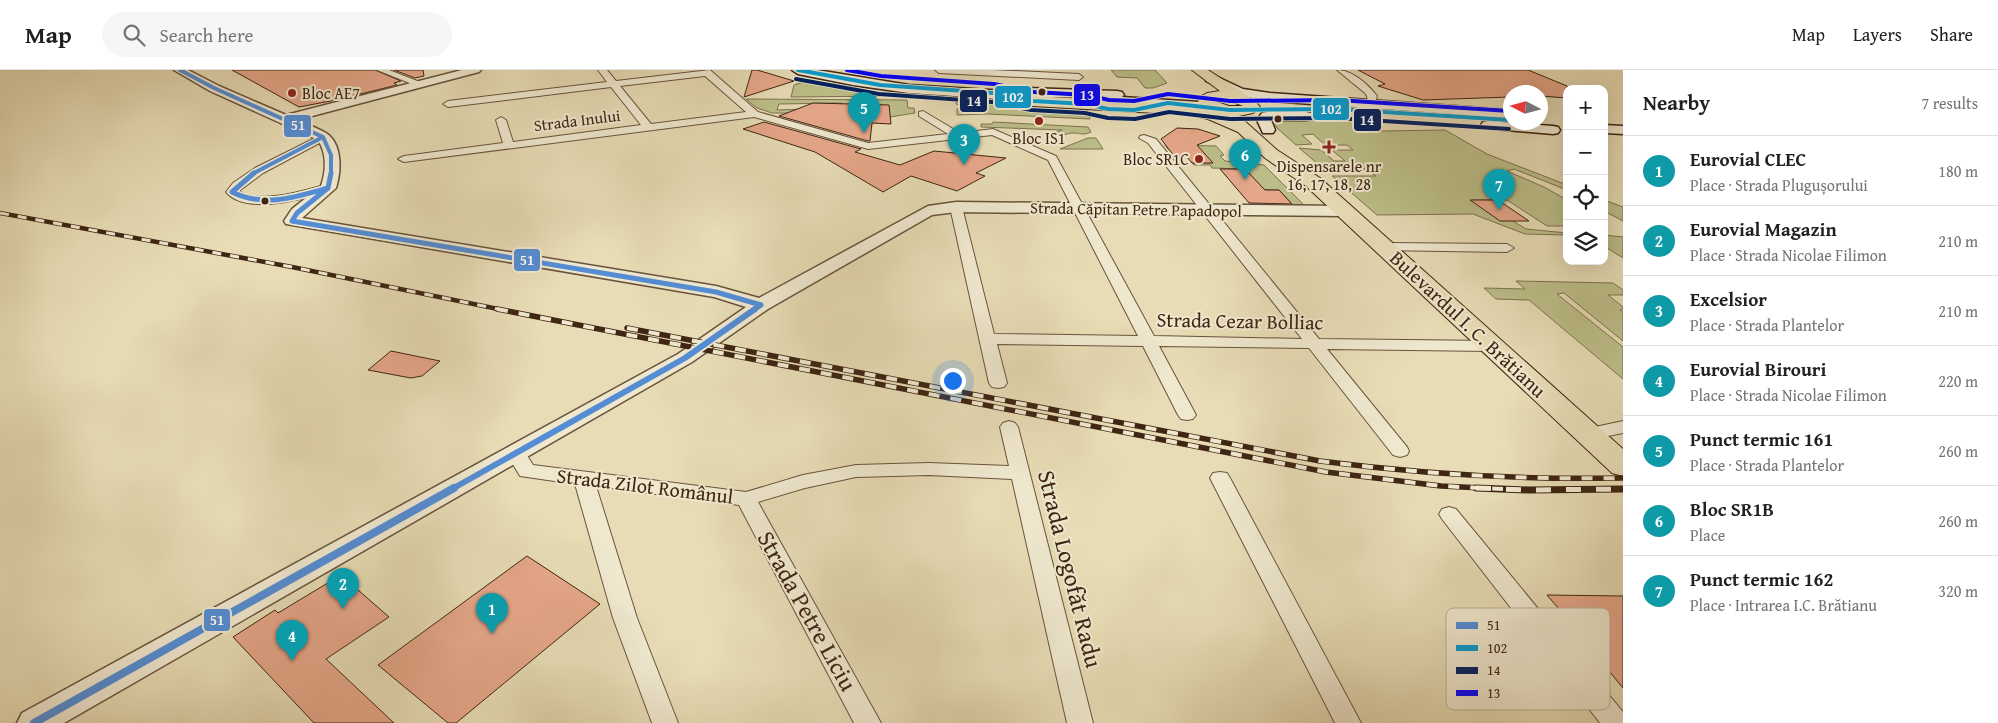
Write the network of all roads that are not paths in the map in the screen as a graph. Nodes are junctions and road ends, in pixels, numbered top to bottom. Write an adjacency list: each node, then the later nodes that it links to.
1 (180, 70): 27 (street)
2 (381, 70): 13 (street)
3 (475, 70): 13 (street)
4 (602, 70): 14 (street)
5 (798, 70): 15 (main road)
6 (938, 70): 10 (street)
7 (1065, 70): 10 (street)
8 (1184, 70): 17 (main road, Bulevardul I. C. Brătianu)
9 (1341, 70): 20 (street)
10 (983, 71)
11 (706, 72): 14 (street); 24 (street)
12 (1201, 72): 19 (main road, Bulevardul I. C. Brătianu); 21 (main road)
13 (420, 84): 27 (street)
14 (615, 84): 18 (street); 31 (street)
15 (993, 93): 16 (main road); 17 (main road)
16 (1016, 97): 17 (main road); 35 (main road)
17 (1214, 103): 19 (main road); 35 (main road, Bulevardul I. C. Brătianu)
18 (448, 104)
19 (1245, 104): 21 (main road); 22 (main road); 33 (main road, Bulevardul I. C. Brătianu)
20 (1371, 104): 21 (main road); 23 (main road)
21 (1340, 106): 22 (main road); 28 (main road)
22 (1275, 109): 26 (main road)
23 (1503, 113)
24 (754, 114): 31 (street, Strada Inului); 36 (street)
25 (923, 114): 36 (street)
26 (1320, 116): 30 (main road); 33 (main road)
27 (286, 118): 37 (street)
28 (1503, 119)
29 (501, 120): 39 (street)
30 (1556, 124)
31 (648, 127): 39 (street, Strada Inului)
32 (1608, 128): 34 (main road)
33 (1268, 130): 41 (main road, Bulevardul I. C. Brătianu)
34 (1623, 130)
35 (1246, 131): 41 (main road, Bulevardul I. C. Brătianu)
36 (958, 136): 44 (street)
37 (323, 137): 42 (street); 42 (street)
38 (1144, 138): 45 (street)
39 (509, 145): 40 (street, Strada Inului)
40 (404, 159)
41 (1313, 182): 46 (main road, Bulevardul I. C. Brătianu)
42 (328, 188): 49 (street)
43 (956, 207): 44 (street, Strada Căpitan Petre Papadopol); 49 (street, Strada Căpitan Petre Papadopol); 50 (street)
44 (1078, 208): 45 (street, Strada Căpitan Petre Papadopol); 51 (street)
45 (1208, 210): 46 (street, Strada Căpitan Petre Papadopol); 52 (street)
46 (1345, 211): 47 (main road, Bulevardul I. C. Brătianu)
47 (1384, 247): 48 (street); 53 (main road, Bulevardul I. C. Brătianu)
48 (1507, 248)
49 (761, 305): 60 (street)
50 (988, 339): 51 (street, Strada Cezar Bolliac); 54 (street)
51 (1148, 342): 52 (street, Strada Cezar Bolliac); 55 (street)
52 (1314, 344): 53 (street, Strada Cezar Bolliac); 59 (street)
53 (1492, 346): 58 (main road, Bulevardul I. C. Brătianu)
54 (998, 383)
55 (1187, 415)
56 (1009, 427): 62 (street, Strada Logofăt Radu)
57 (1623, 427): 58 (street)
58 (1588, 434): 61 (main road, Bulevardul I. C. Brătianu)
59 (1400, 451)
60 (516, 453): 63 (street, Strada Zilot Românul); 69 (street)
61 (1623, 466)
62 (1020, 473): 65 (street, Strada Zilot Românul); 72 (street, Strada Logofăt Radu)
63 (584, 478): 65 (street, Strada Zilot Românul); 70 (street)
64 (1220, 478): 73 (street)
65 (746, 499): 71 (street, Strada Petre Liciu)
66 (1449, 514): 67 (street)
67 (1524, 608)
68 (1606, 710): 74 (street)
69 (34, 723)
70 (665, 723)
71 (868, 723)
72 (1080, 723)
73 (1348, 723)
74 (1616, 723)

